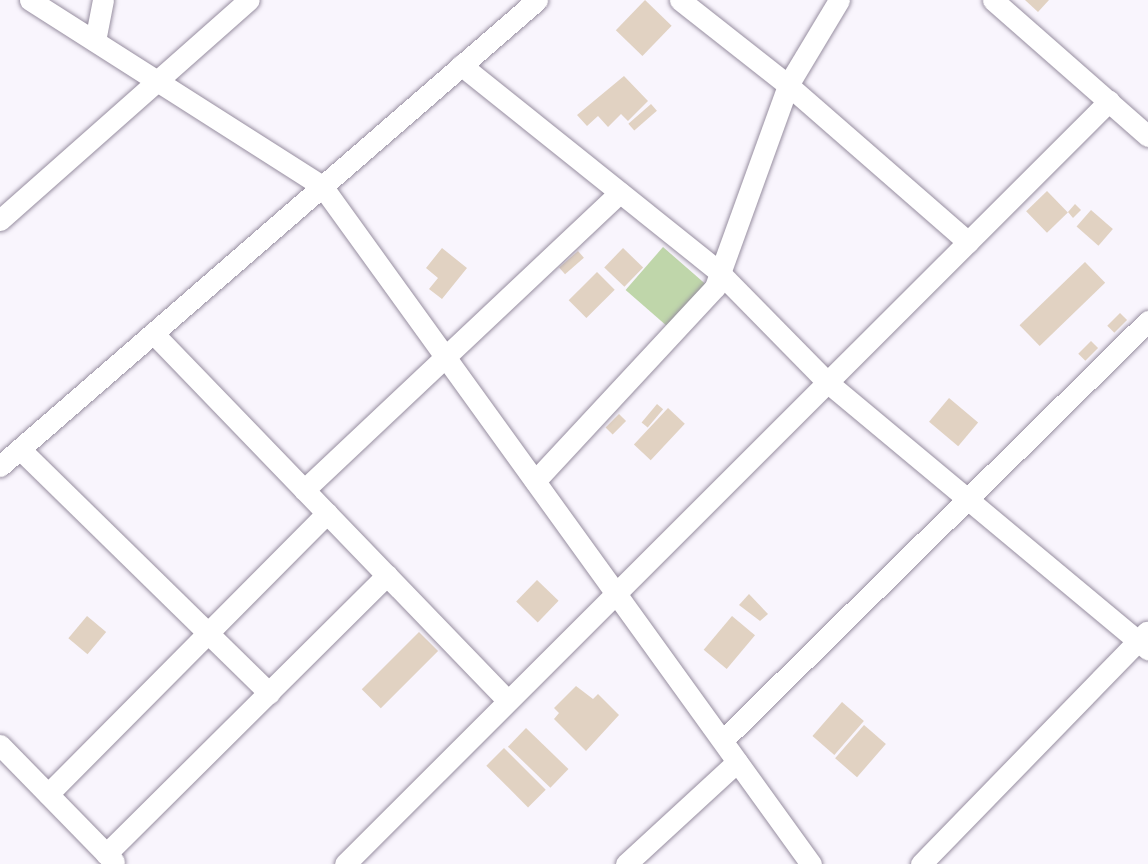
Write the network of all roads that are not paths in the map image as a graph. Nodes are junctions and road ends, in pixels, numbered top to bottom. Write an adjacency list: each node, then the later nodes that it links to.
1 (30, 0): 8 (street)
2 (103, 0): 8 (street)
3 (249, 0): 10 (street)
4 (537, 0): 9 (street)
5 (680, 0): 11 (street)
6 (839, 0): 11 (street)
7 (993, 0): 12 (street)
8 (95, 41): 10 (street)
9 (461, 65): 14 (street); 15 (street)
10 (158, 81): 14 (street); 16 (street)
11 (788, 85): 17 (street); 18 (street)
12 (1109, 102): 13 (street); 17 (street)
13 (1148, 136)
14 (322, 186): 20 (street); 21 (street)
15 (620, 192): 18 (street); 21 (street)
16 (0, 220)
17 (968, 242): 22 (street)
18 (719, 272): 22 (street); 25 (street)
19 (1148, 321): 27 (street)
20 (153, 333): 23 (street); 26 (street)
21 (446, 356): 25 (street); 26 (street)
22 (827, 382): 27 (street); 30 (street)
23 (20, 449): 24 (street); 31 (street)
24 (0, 466)
25 (535, 481): 30 (street)
26 (304, 490): 28 (street)
27 (966, 499): 32 (street); 35 (street)
28 (327, 513): 29 (street); 31 (street)
29 (387, 575): 33 (street); 34 (street)
30 (617, 594): 34 (street); 35 (street)
31 (208, 633): 33 (street); 38 (street)
32 (1145, 640): 43 (street)
33 (269, 693): 39 (street)
34 (508, 701): 40 (street)
35 (723, 740): 37 (street)
36 (0, 745): 38 (street)
37 (737, 762): 41 (street); 42 (street)
38 (48, 794): 39 (street)
39 (111, 859)
40 (345, 864)
41 (626, 864)
42 (811, 864)
43 (921, 864)

